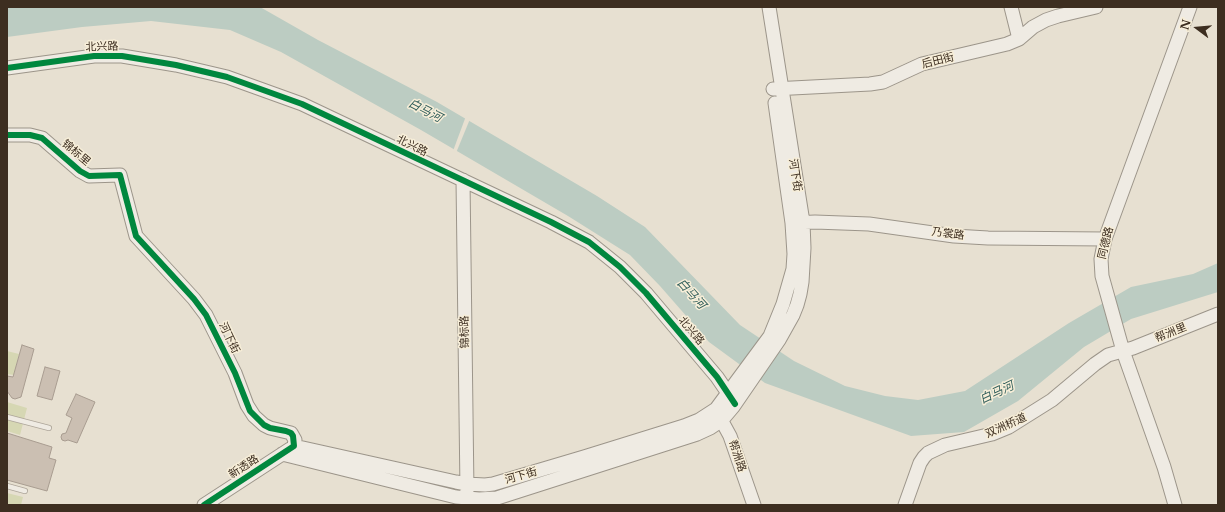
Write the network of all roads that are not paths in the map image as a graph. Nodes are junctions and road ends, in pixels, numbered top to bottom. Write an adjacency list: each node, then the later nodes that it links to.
1 (760, 7): 8 (street, 河下街)
2 (769, 7): 8 (street, 河下街)
3 (1011, 7): 6 (street)
4 (1096, 7): 6 (street, 后田街)
5 (1190, 7): 13 (street, 同德路)
6 (1019, 39): 8 (street, 后田街)
7 (7, 68): 10 (street, 北兴路)
8 (777, 89): 11 (street, 河下街)
9 (7, 135): 12 (street, 锦标里)
10 (463, 180): 16 (street, 北兴路); 22 (street, 锦标路)
11 (797, 222): 13 (street, 乃裳路); 16 (street, 河下街)
12 (136, 236): 20 (street, 河下街)
13 (1105, 239): 15 (street, 同德路)
14 (1218, 314): 15 (street, 帮洲里)
15 (1123, 351): 28 (street, 双洲桥道); 29 (street, 同德路)
16 (732, 399): 17 (street, 河下街)
17 (719, 415): 22 (street, 河下街); 25 (street, 河下街); 27 (street, 帮洲路)
18 (7, 417): 19 (lane)
19 (49, 428)
20 (294, 446): 21 (street, 新透路); 22 (street, 河下街)
21 (282, 454): 25 (street, 河下街); 26 (street, 新透路)
22 (467, 484): 25 (street, 锦标路)
23 (7, 486): 24 (lane)
24 (25, 491)
25 (465, 502)
26 (204, 505)
27 (754, 505)
28 (905, 505)
29 (1175, 505)

